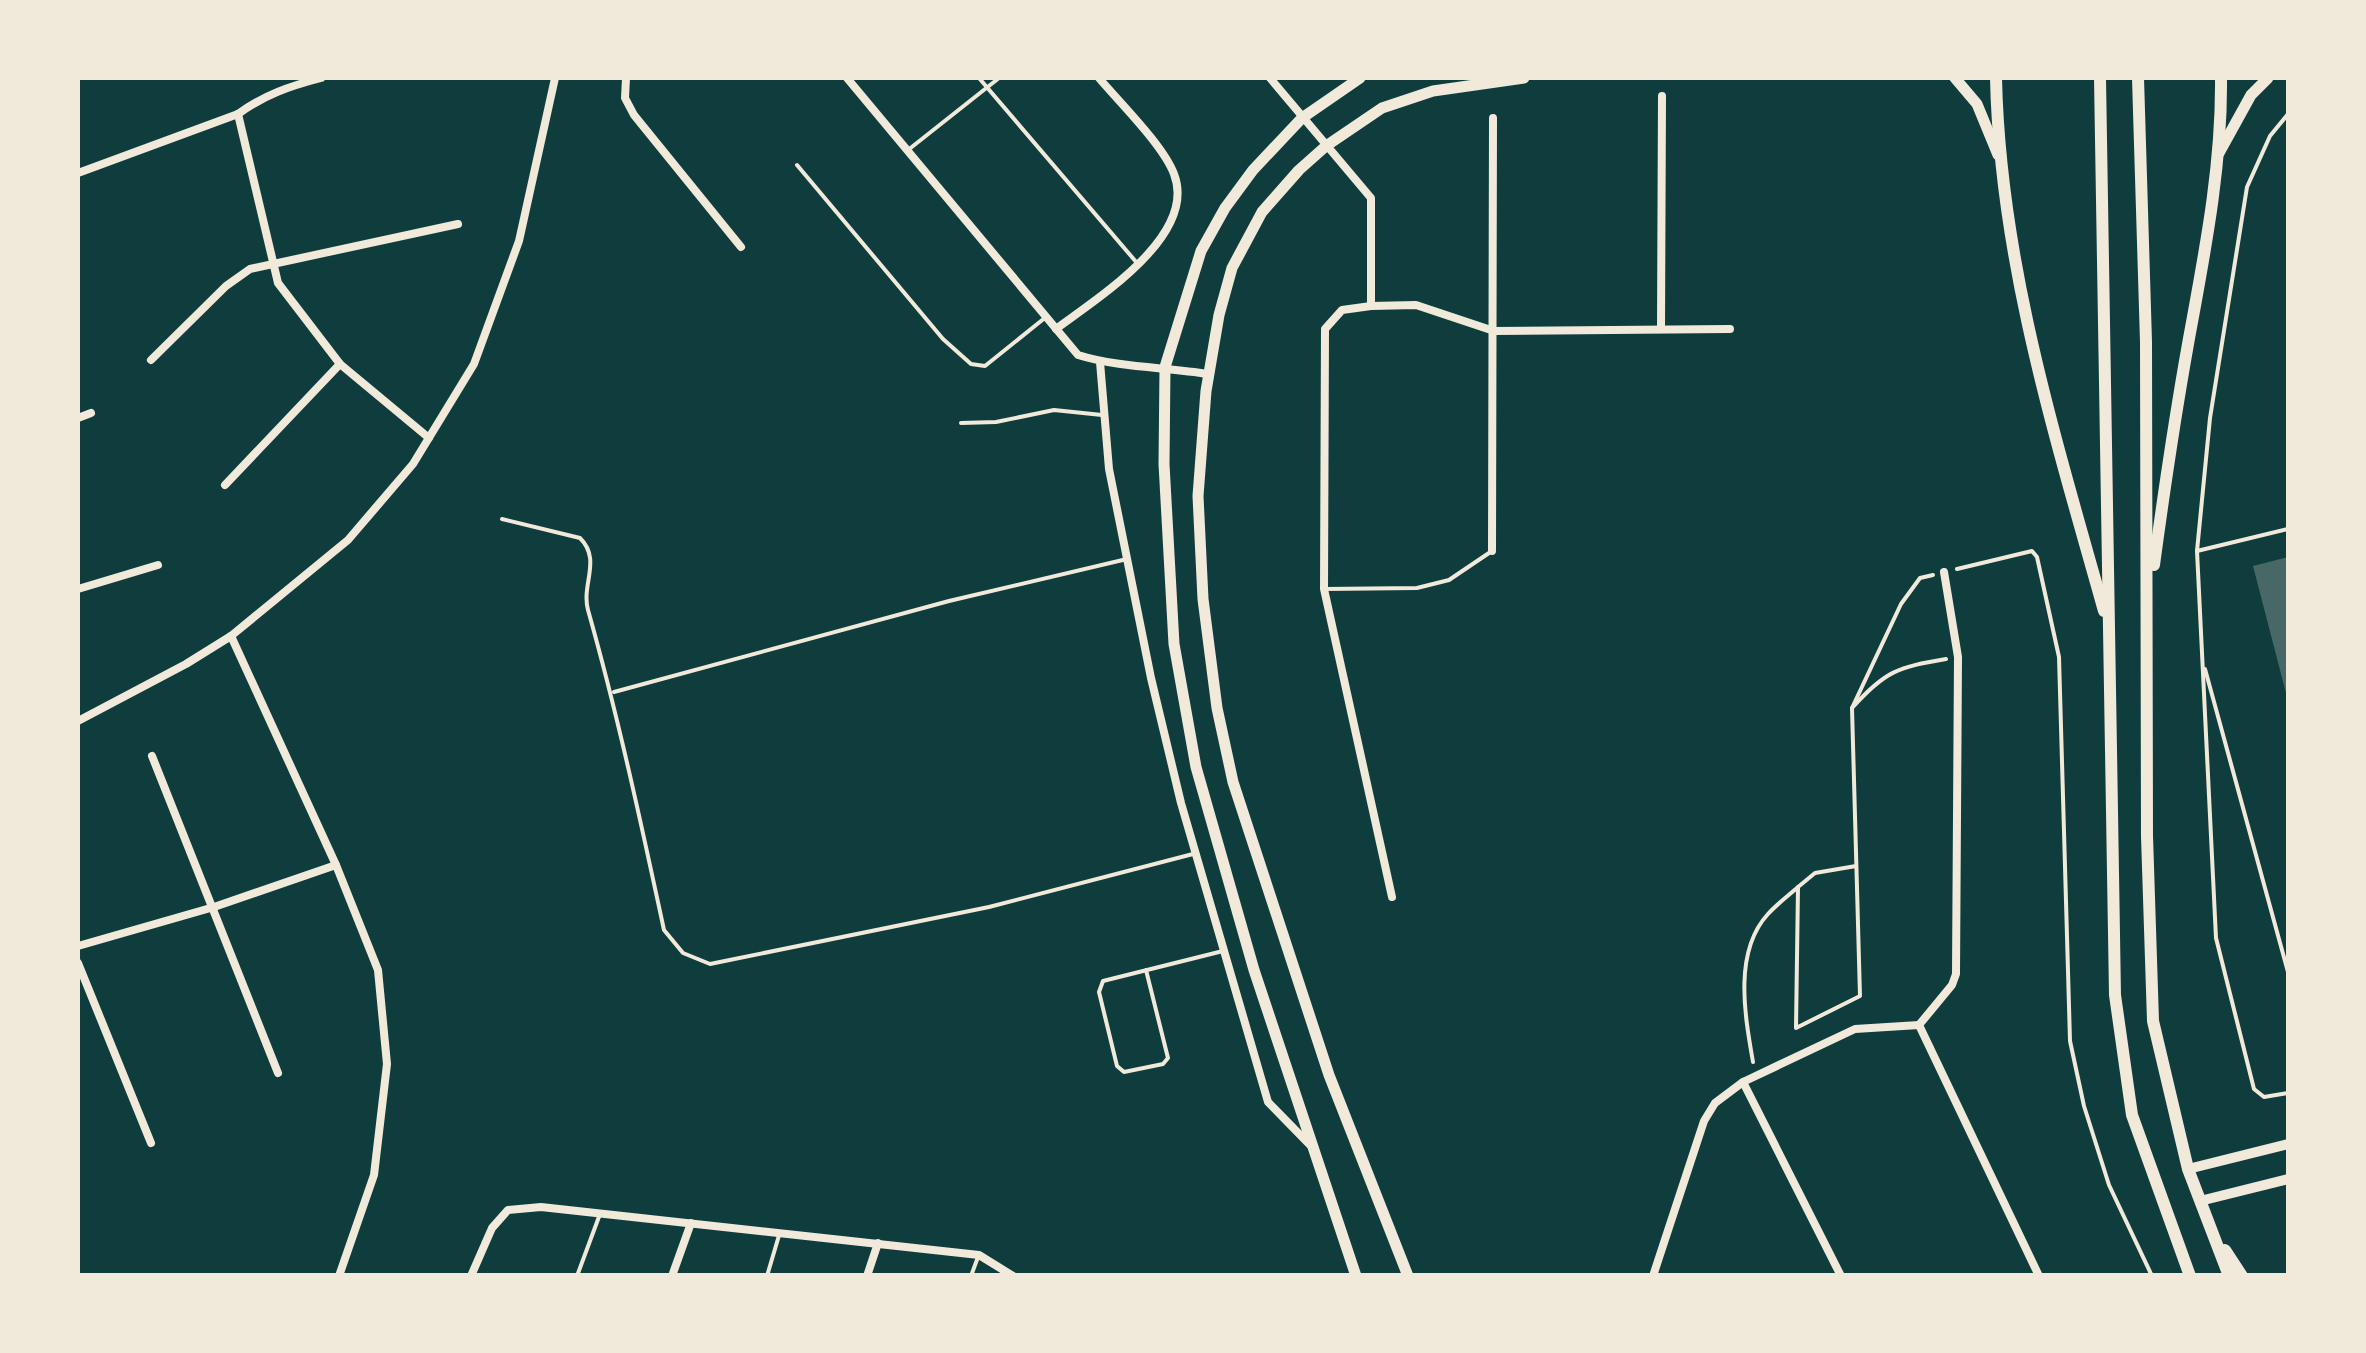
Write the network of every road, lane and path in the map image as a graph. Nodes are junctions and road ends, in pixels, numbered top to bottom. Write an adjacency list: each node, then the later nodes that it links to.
1 (321, 78): 19 (street)
2 (555, 78): 48 (street)
3 (626, 78): 30 (street)
4 (847, 78): 24 (street)
5 (979, 78): 17 (lane)
6 (999, 78): 17 (lane)
7 (1099, 78): 32 (street)
8 (1270, 78): 21 (street)
9 (1360, 78): 21 (main road)
10 (1524, 78): 23 (main road)
11 (1955, 78): 26 (main road)
12 (1996, 78): 26 (main road)
13 (2100, 78): 60 (main road)
14 (2138, 78): 59 (main road)
15 (2221, 78): 25 (main road)
16 (2268, 78): 25 (main road)
17 (987, 88): 24 (lane); 32 (lane)
18 (1662, 96): 35 (street)
19 (238, 114): 28 (street); 31 (street)
20 (2288, 114): 53 (lane)
21 (1302, 118): 23 (street); 42 (main road)
22 (1493, 118): 38 (street)
23 (1326, 146): 33 (street); 43 (main road)
24 (908, 150): 34 (street)
25 (2218, 156): 59 (main road)
26 (2002, 164): 60 (main road)
27 (797, 165): 34 (lane)
28 (78, 173)
29 (458, 224): 31 (street)
30 (742, 246)
31 (272, 264): 39 (street); 41 (street)
32 (1140, 266): 36 (street)
33 (1372, 306): 38 (street); 58 (street)
34 (1046, 317): 36 (street)
35 (1661, 328): 37 (street); 38 (street)
36 (1056, 329): 40 (street)
37 (1730, 329)
38 (1494, 331): 52 (street)
39 (151, 360)
40 (1100, 362): 42 (street); 45 (street)
41 (340, 364): 48 (street); 49 (street)
42 (1165, 366): 43 (street); 68 (main road)
43 (1208, 374): 106 (main road)
44 (91, 413): 46 (street)
45 (1102, 415): 47 (lane); 54 (street)
46 (78, 418)
47 (961, 422)
48 (429, 438): 61 (street)
49 (224, 485)
50 (502, 519): 64 (lane)
51 (2288, 529): 53 (lane)
52 (1492, 551): 58 (lane)
53 (2197, 551): 63 (lane)
54 (1127, 558): 64 (lane); 69 (street)
55 (158, 564): 57 (street)
56 (1944, 572): 62 (street); 65 (path); 110 (path)
57 (78, 589)
58 (1324, 589): 73 (street)
59 (2147, 612): 88 (main road)
60 (2109, 628): 111 (main road)
61 (231, 636): 66 (street); 70 (street)
62 (1958, 657): 65 (path); 80 (street)
63 (2202, 660): 79 (lane); 84 (lane)
64 (612, 692): 69 (lane)
65 (1852, 708): 71 (path)
66 (78, 721)
67 (152, 756): 74 (street)
68 (1217, 848): 69 (street); 87 (main road)
69 (1195, 854): 76 (street)
70 (336, 865): 74 (street); 97 (street)
71 (1856, 866): 72 (path); 72 (path)
72 (1798, 887): 82 (path)
73 (1392, 897)
74 (214, 908): 75 (street); 81 (street)
75 (78, 946)
76 (1223, 951): 78 (lane); 87 (street)
77 (78, 962): 85 (street)
78 (1146, 970): 78 (lane)
79 (2288, 972)
80 (1918, 1025): 82 (street); 109 (street)
81 (278, 1073)
82 (1755, 1076): 83 (street)
83 (1743, 1082): 107 (street); 108 (street)
84 (2288, 1093)
85 (151, 1143)
86 (2288, 1144): 88 (street)
87 (1313, 1147): 105 (main road)
88 (2188, 1169): 90 (main road)
89 (2288, 1179): 90 (street)
90 (2200, 1201): 93 (main road)
91 (600, 1213): 92 (street); 98 (street); 99 (lane)
92 (692, 1223): 94 (street); 100 (street)
93 (2210, 1227): 112 (main road); 113 (main road)
94 (780, 1232): 95 (street); 101 (lane)
95 (878, 1243): 96 (street); 102 (street)
96 (979, 1255): 103 (lane); 104 (street)
97 (339, 1276)
98 (471, 1276)
99 (577, 1276)
100 (672, 1276)
101 (767, 1276)
102 (867, 1276)
103 (971, 1276)
104 (1014, 1276)
105 (1356, 1276)
106 (1408, 1276)
107 (1653, 1276)
108 (1841, 1276)
109 (2039, 1276)
110 (2152, 1276)
111 (2190, 1276)
112 (2229, 1276)
113 (2242, 1276)

